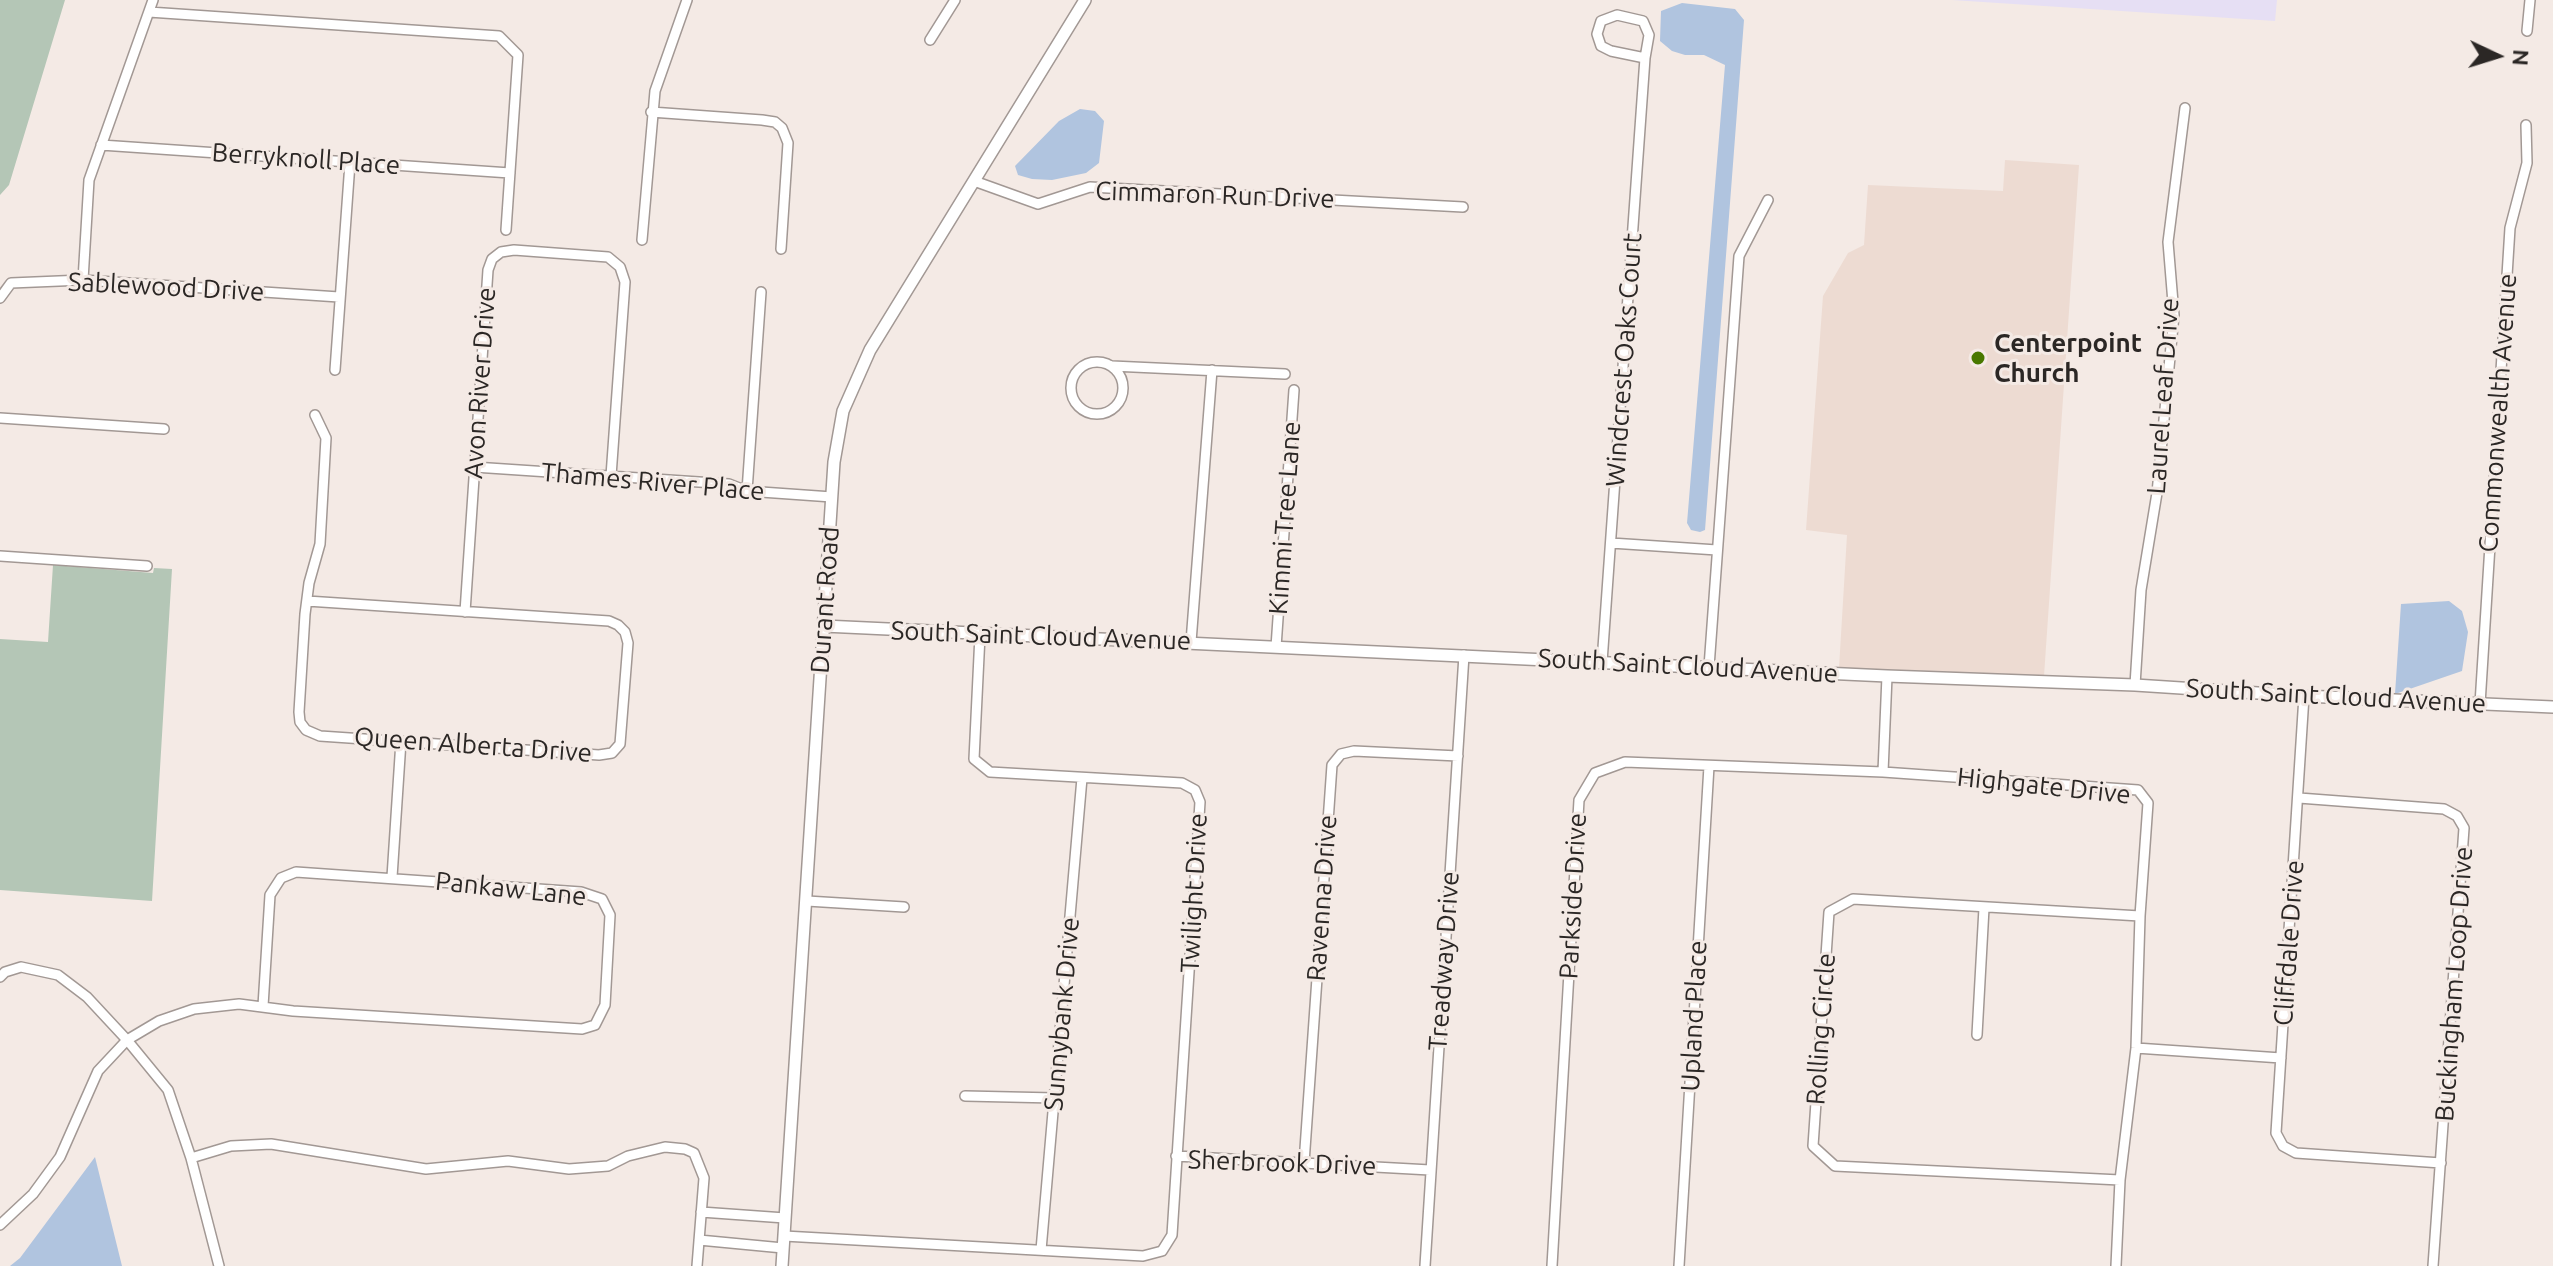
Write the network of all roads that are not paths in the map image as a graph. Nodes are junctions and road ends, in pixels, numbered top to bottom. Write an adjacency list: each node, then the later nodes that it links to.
1 (153, 0): 6 (street)
2 (687, 0): 11 (street)
3 (955, 0): 8 (street)
4 (1085, 0): 16 (street, Durant Road)
5 (2530, 0): 7 (street)
6 (149, 12): 13 (street); 15 (street)
7 (2527, 31)
8 (930, 40)
9 (1645, 58): 9 (street, Windcrest Oaks Court); 38 (street, Windcrest Oaks Court)
10 (2185, 108): 52 (street, Laurel Leaf Drive)
11 (651, 112): 20 (street); 21 (street)
12 (2526, 125): 54 (street, Commonwealth Avenue)
13 (101, 145): 14 (street, Berryknoll Place); 22 (street)
14 (350, 163): 15 (street, Berryknoll Place); 24 (street)
15 (510, 173): 19 (street)
16 (974, 181): 18 (street, Cimmaron Run Drive); 37 (street, Durant Road)
17 (1768, 200): 39 (street)
18 (1463, 207)
19 (506, 230)
20 (642, 240)
21 (781, 249)
22 (83, 280): 24 (street, Sablewood Drive); 25 (street, Sablewood Drive)
23 (761, 292): 36 (street)
24 (339, 297): 27 (street)
25 (0, 298)
26 (1112, 366): 26 (street); 28 (street)
27 (335, 370)
28 (1212, 370): 29 (street); 46 (street)
29 (1285, 374)
30 (1294, 390): 47 (street, Kimmi Tree Lane)
31 (315, 415): 42 (street, Queen Alberta Drive)
32 (0, 418): 33 (street)
33 (164, 429)
34 (474, 467): 35 (street, Thames River Place); 35 (street, Avon River Drive); 43 (street, Avon River Drive)
35 (611, 476): 36 (street, Thames River Place)
36 (747, 491): 37 (street, Thames River Place)
37 (832, 497): 44 (street, Durant Road)
38 (1611, 543): 39 (street); 49 (street, Windcrest Oaks Court)
39 (1717, 550): 50 (street)
40 (0, 556): 41 (street)
41 (147, 566)
42 (307, 601): 43 (street, Queen Alberta Drive); 56 (street, Queen Alberta Drive)
43 (465, 612): 56 (street, Queen Alberta Drive)
44 (824, 626): 45 (street, South Saint Cloud Avenue); 63 (street, Durant Road)
45 (980, 635): 46 (street, South Saint Cloud Avenue); 60 (street, Twilight Drive)
46 (1191, 642): 47 (street, South Saint Cloud Avenue)
47 (1276, 647): 48 (street, South Saint Cloud Avenue)
48 (1464, 655): 49 (street, South Saint Cloud Avenue); 57 (street, Treadway Drive)
49 (1602, 662): 50 (street, South Saint Cloud Avenue)
50 (1709, 667): 51 (street, South Saint Cloud Avenue)
51 (1887, 676): 52 (street, South Saint Cloud Avenue); 59 (street)
52 (2135, 685): 53 (street, South Saint Cloud Avenue)
53 (2304, 696): 54 (street, South Saint Cloud Avenue); 61 (street, Cliffdale Drive)
54 (2480, 704): 55 (street, South Saint Cloud Avenue)
55 (2553, 707)
56 (401, 741): 62 (street)
57 (1458, 756): 77 (street, Ravenna Drive); 79 (street, Treadway Drive)
58 (1709, 766): 59 (street, Parkside Drive); 91 (street, Parkside Drive); 92 (street, Upland Place)
59 (1883, 772): 66 (street, Highgate Drive)
60 (1082, 778): 74 (street, Sunnybank Drive); 75 (street, Twilight Drive)
61 (2299, 798): 72 (street, Cliffdale Drive); 78 (street, Buckingham Loop Drive)
62 (392, 877): 68 (street, Pankaw Lane); 68 (street, Pankaw Lane)
63 (807, 901): 64 (street); 82 (street, Durant Road)
64 (904, 907)
65 (1984, 908): 66 (street, Rolling Circle); 69 (street); 80 (street, Rolling Circle)
66 (2140, 916): 71 (street, Highgate Drive)
67 (0, 977): 70 (street)
68 (263, 1006): 70 (street, Pankaw Lane)
69 (1977, 1035)
70 (127, 1040): 76 (street); 83 (street, Pankaw Lane)
71 (2136, 1048): 72 (street); 80 (street, Highgate Drive)
72 (2281, 1058): 78 (street, Cliffdale Drive)
73 (965, 1096): 74 (street)
74 (1055, 1098): 86 (street, Sunnybank Drive)
75 (1176, 1156): 77 (street, Sherbrook Drive); 86 (street, Sherbrook Drive)
76 (191, 1158): 81 (street); 87 (street)
77 (1304, 1163): 79 (street, Sherbrook Drive)
78 (2441, 1163): 94 (street, Buckingham Loop Drive)
79 (1430, 1170): 90 (street, Treadway Drive)
80 (2120, 1180): 93 (street, Highgate Drive)
81 (701, 1212): 82 (street); 84 (street)
82 (785, 1218): 85 (street, Durant Road)
83 (0, 1225)
84 (699, 1240): 85 (street, Sherbrook Drive); 88 (street)
85 (784, 1242): 86 (street, Sherbrook Drive); 89 (street, Durant Road)
86 (1041, 1250)
87 (219, 1266)
88 (697, 1266)
89 (782, 1266)
90 (1425, 1266)
91 (1552, 1266)
92 (1679, 1266)
93 (2116, 1266)
94 (2433, 1266)

